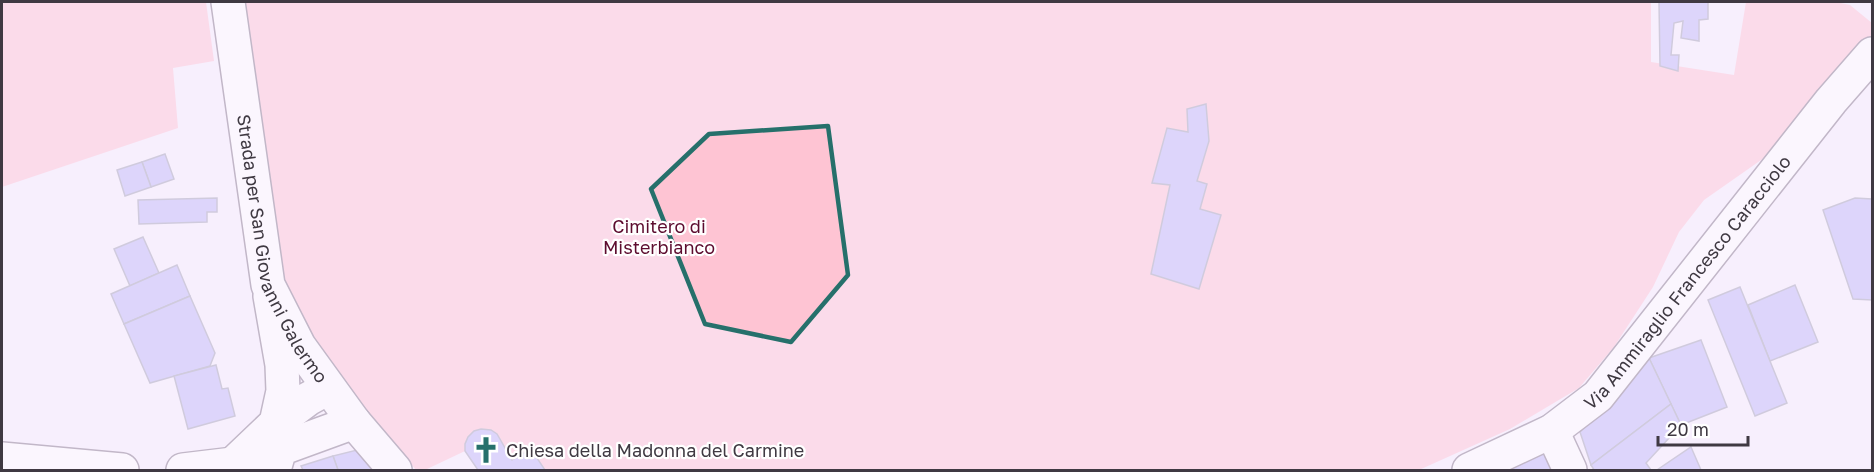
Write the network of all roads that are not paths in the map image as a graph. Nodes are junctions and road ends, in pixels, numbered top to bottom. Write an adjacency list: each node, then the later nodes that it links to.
1 (228, 2): 3 (main road, Strada per San Giovanni Galermo)
2 (1872, 54): 6 (main road, Via Ammiraglio Francesco Caracciolo)
3 (268, 285): 4 (main road, Strada per San Giovanni Galermo); 7 (main road)
4 (328, 388): 5 (main road, Strada per San Giovanni Galermo); 7 (main road)
5 (354, 422): 7 (main road); 12 (main road, Strada per San Giovanni Galermo)
6 (1552, 431): 13 (main road, Via Ammiraglio Francesco Caracciolo); 14 (main road)
7 (276, 447): 9 (main road)
8 (17, 463): 10 (main road)
9 (239, 467): 11 (main road)
10 (122, 471)
11 (183, 471)
12 (395, 471)
13 (1469, 471)
14 (1570, 471)

